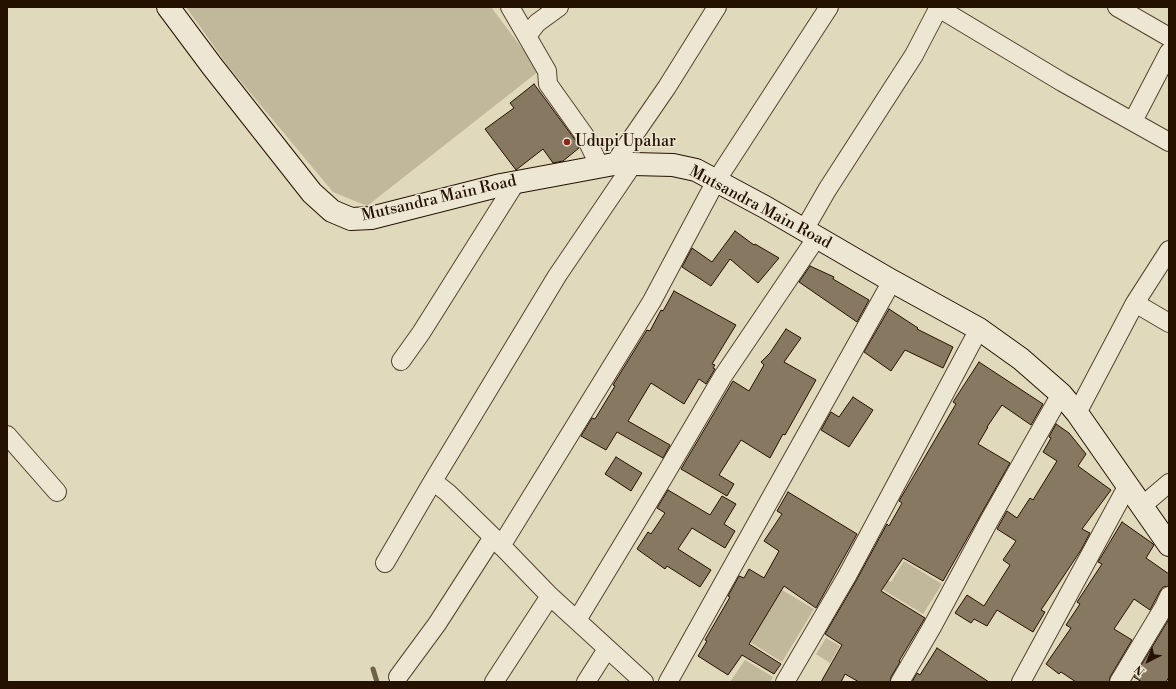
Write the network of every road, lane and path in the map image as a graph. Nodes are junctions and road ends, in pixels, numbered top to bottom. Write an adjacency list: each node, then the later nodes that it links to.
1 (168, 7): 15 (street, Mutsandra Main Road)
2 (510, 7): 8 (street)
3 (558, 7): 8 (street)
4 (717, 7): 13 (street)
5 (829, 7): 14 (street)
6 (938, 7): 11 (street); 16 (street)
7 (1117, 7): 9 (street)
8 (527, 36): 13 (street)
9 (1169, 37)
10 (1169, 52): 11 (street)
11 (1133, 122): 12 (street)
12 (1169, 142)
13 (615, 165): 14 (street, Mutsandra Main Road); 15 (street, Mutsandra Main Road); 26 (street)
14 (716, 181): 16 (street, Mutsandra Main Road); 31 (street)
15 (516, 182): 22 (street)
16 (811, 233): 18 (street, Mutsandra Main Road); 36 (street)
17 (1169, 250): 19 (street)
18 (892, 281): 21 (street, Mutsandra Main Road); 42 (street)
19 (1135, 303): 20 (street); 24 (street)
20 (1169, 323)
21 (979, 329): 23 (street, Mutsandra Main Road); 43 (street)
22 (401, 361)
23 (1061, 394): 24 (street, Mutsandra Main Road); 44 (street)
24 (1078, 413): 28 (street, Mutsandra Main Road)
25 (7, 435): 29 (street)
26 (433, 481): 31 (street); 33 (street)
27 (1169, 483): 30 (street)
28 (1128, 485): 30 (street, Mutsandra Main Road); 45 (street)
29 (57, 492)
30 (1142, 506): 32 (street, Mutsandra Main Road)
31 (497, 542): 34 (street); 38 (street)
32 (1169, 545)
33 (385, 563)
34 (550, 596): 36 (street); 39 (street)
35 (1169, 596): 46 (street)
36 (577, 620): 37 (street)
37 (607, 649): 40 (street); 41 (street)
38 (398, 677)
39 (494, 682)
40 (586, 682)
41 (644, 682)
42 (668, 682)
43 (785, 682)
44 (900, 682)
45 (1021, 682)
46 (1118, 682)

